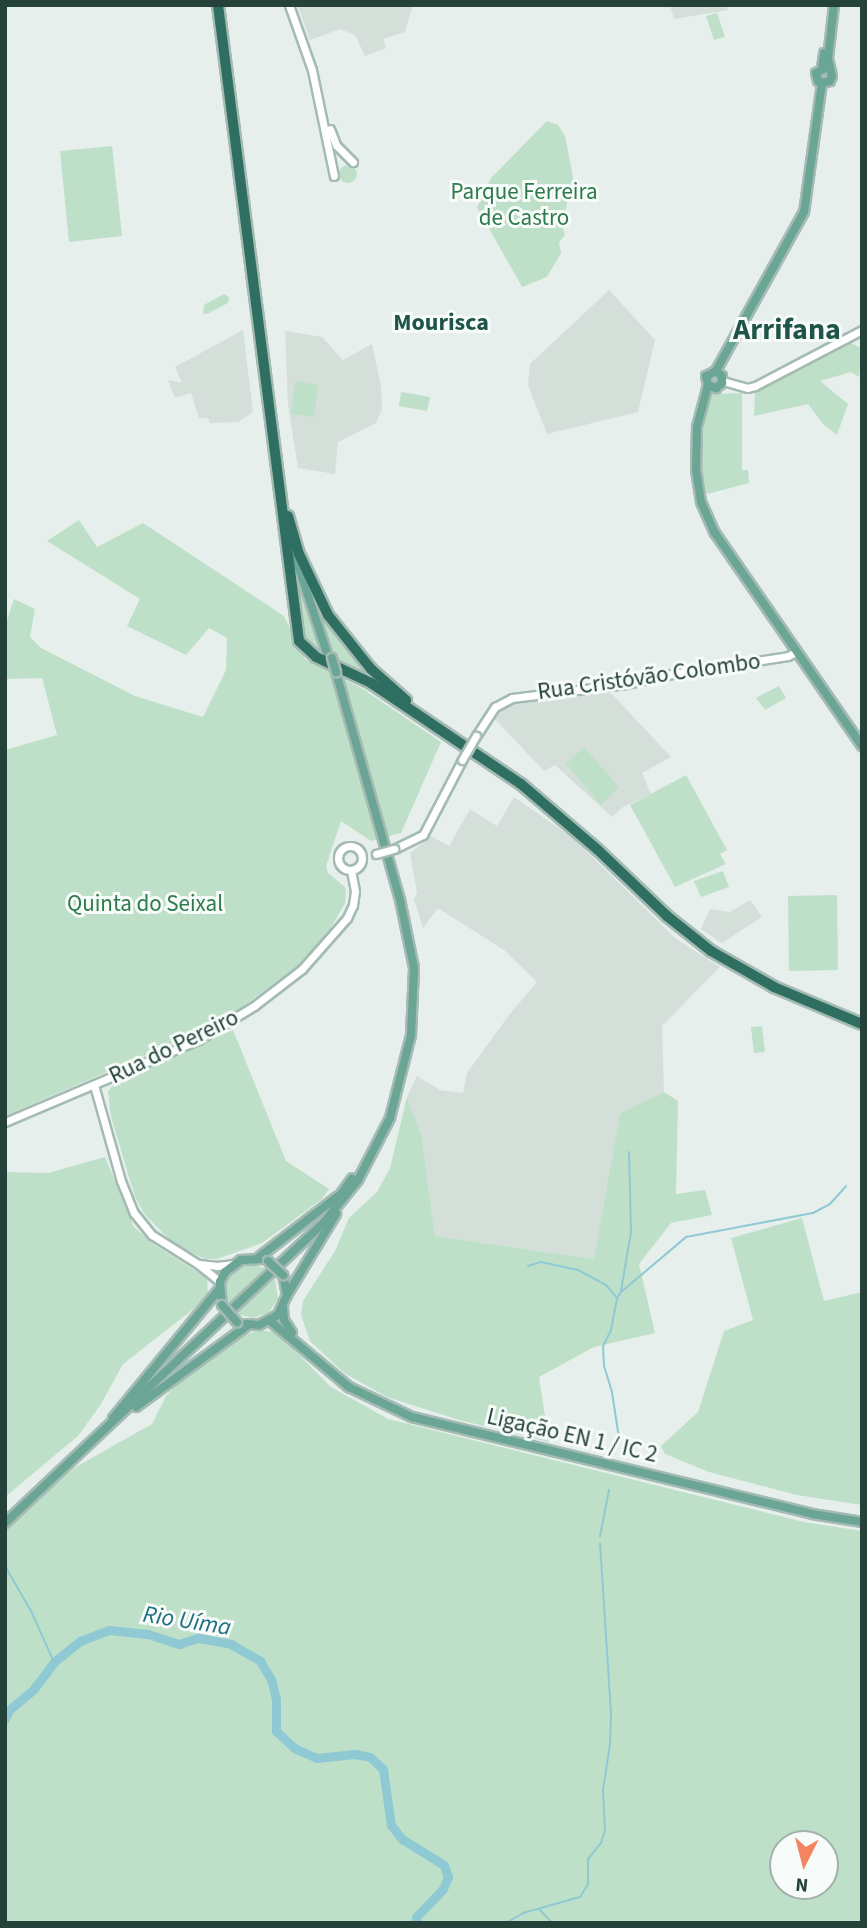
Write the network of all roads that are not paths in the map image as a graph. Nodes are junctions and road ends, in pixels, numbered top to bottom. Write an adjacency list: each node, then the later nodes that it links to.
1 (220, 5): 10 (highway)
2 (292, 5): 4 (main road); 5 (main road)
3 (832, 5): 7 (main road)
4 (353, 162)
5 (334, 176)
6 (862, 330): 8 (main road)
7 (716, 371): 8 (main road); 9 (main road)
8 (723, 381): 9 (main road)
9 (708, 385): 13 (main road)
10 (273, 434): 11 (highway); 12 (highway)
11 (284, 523): 14 (main road); 19 (highway)
12 (299, 554): 14 (main road); 19 (highway)
13 (796, 652): 15 (main road, Rua Cristóvão Colombo); 16 (main road)
14 (330, 657): 22 (main road, bridge)
15 (502, 701): 17 (main road, Rua do Pereiro, bridge)
16 (862, 746)
17 (363, 857): 18 (main road); 18 (main road, Rua do Pereiro)
18 (351, 870): 20 (main road, Rua do Pereiro)
19 (862, 1022)
20 (94, 1085): 21 (main road, Rua do Pereiro); 24 (main road)
21 (5, 1122)
22 (345, 1193): 23 (main road); 27 (main road); 32 (main road)
23 (258, 1258): 25 (main road); 27 (main road, bridge)
24 (198, 1264): 25 (main road); 26 (main road)
25 (234, 1264): 26 (main road)
26 (220, 1285): 30 (main road, bridge); 32 (main road)
27 (287, 1295): 28 (main road)
28 (283, 1308): 29 (main road); 31 (main road, Ligação EN 1 / IC 2)
29 (270, 1321): 30 (main road); 31 (main road, Ligação EN 1 / IC 2)
30 (248, 1325): 32 (main road)
31 (295, 1339): 34 (main road, Ligação EN 1 / IC 2)
32 (112, 1421): 33 (main road)
33 (5, 1522)
34 (862, 1522)

